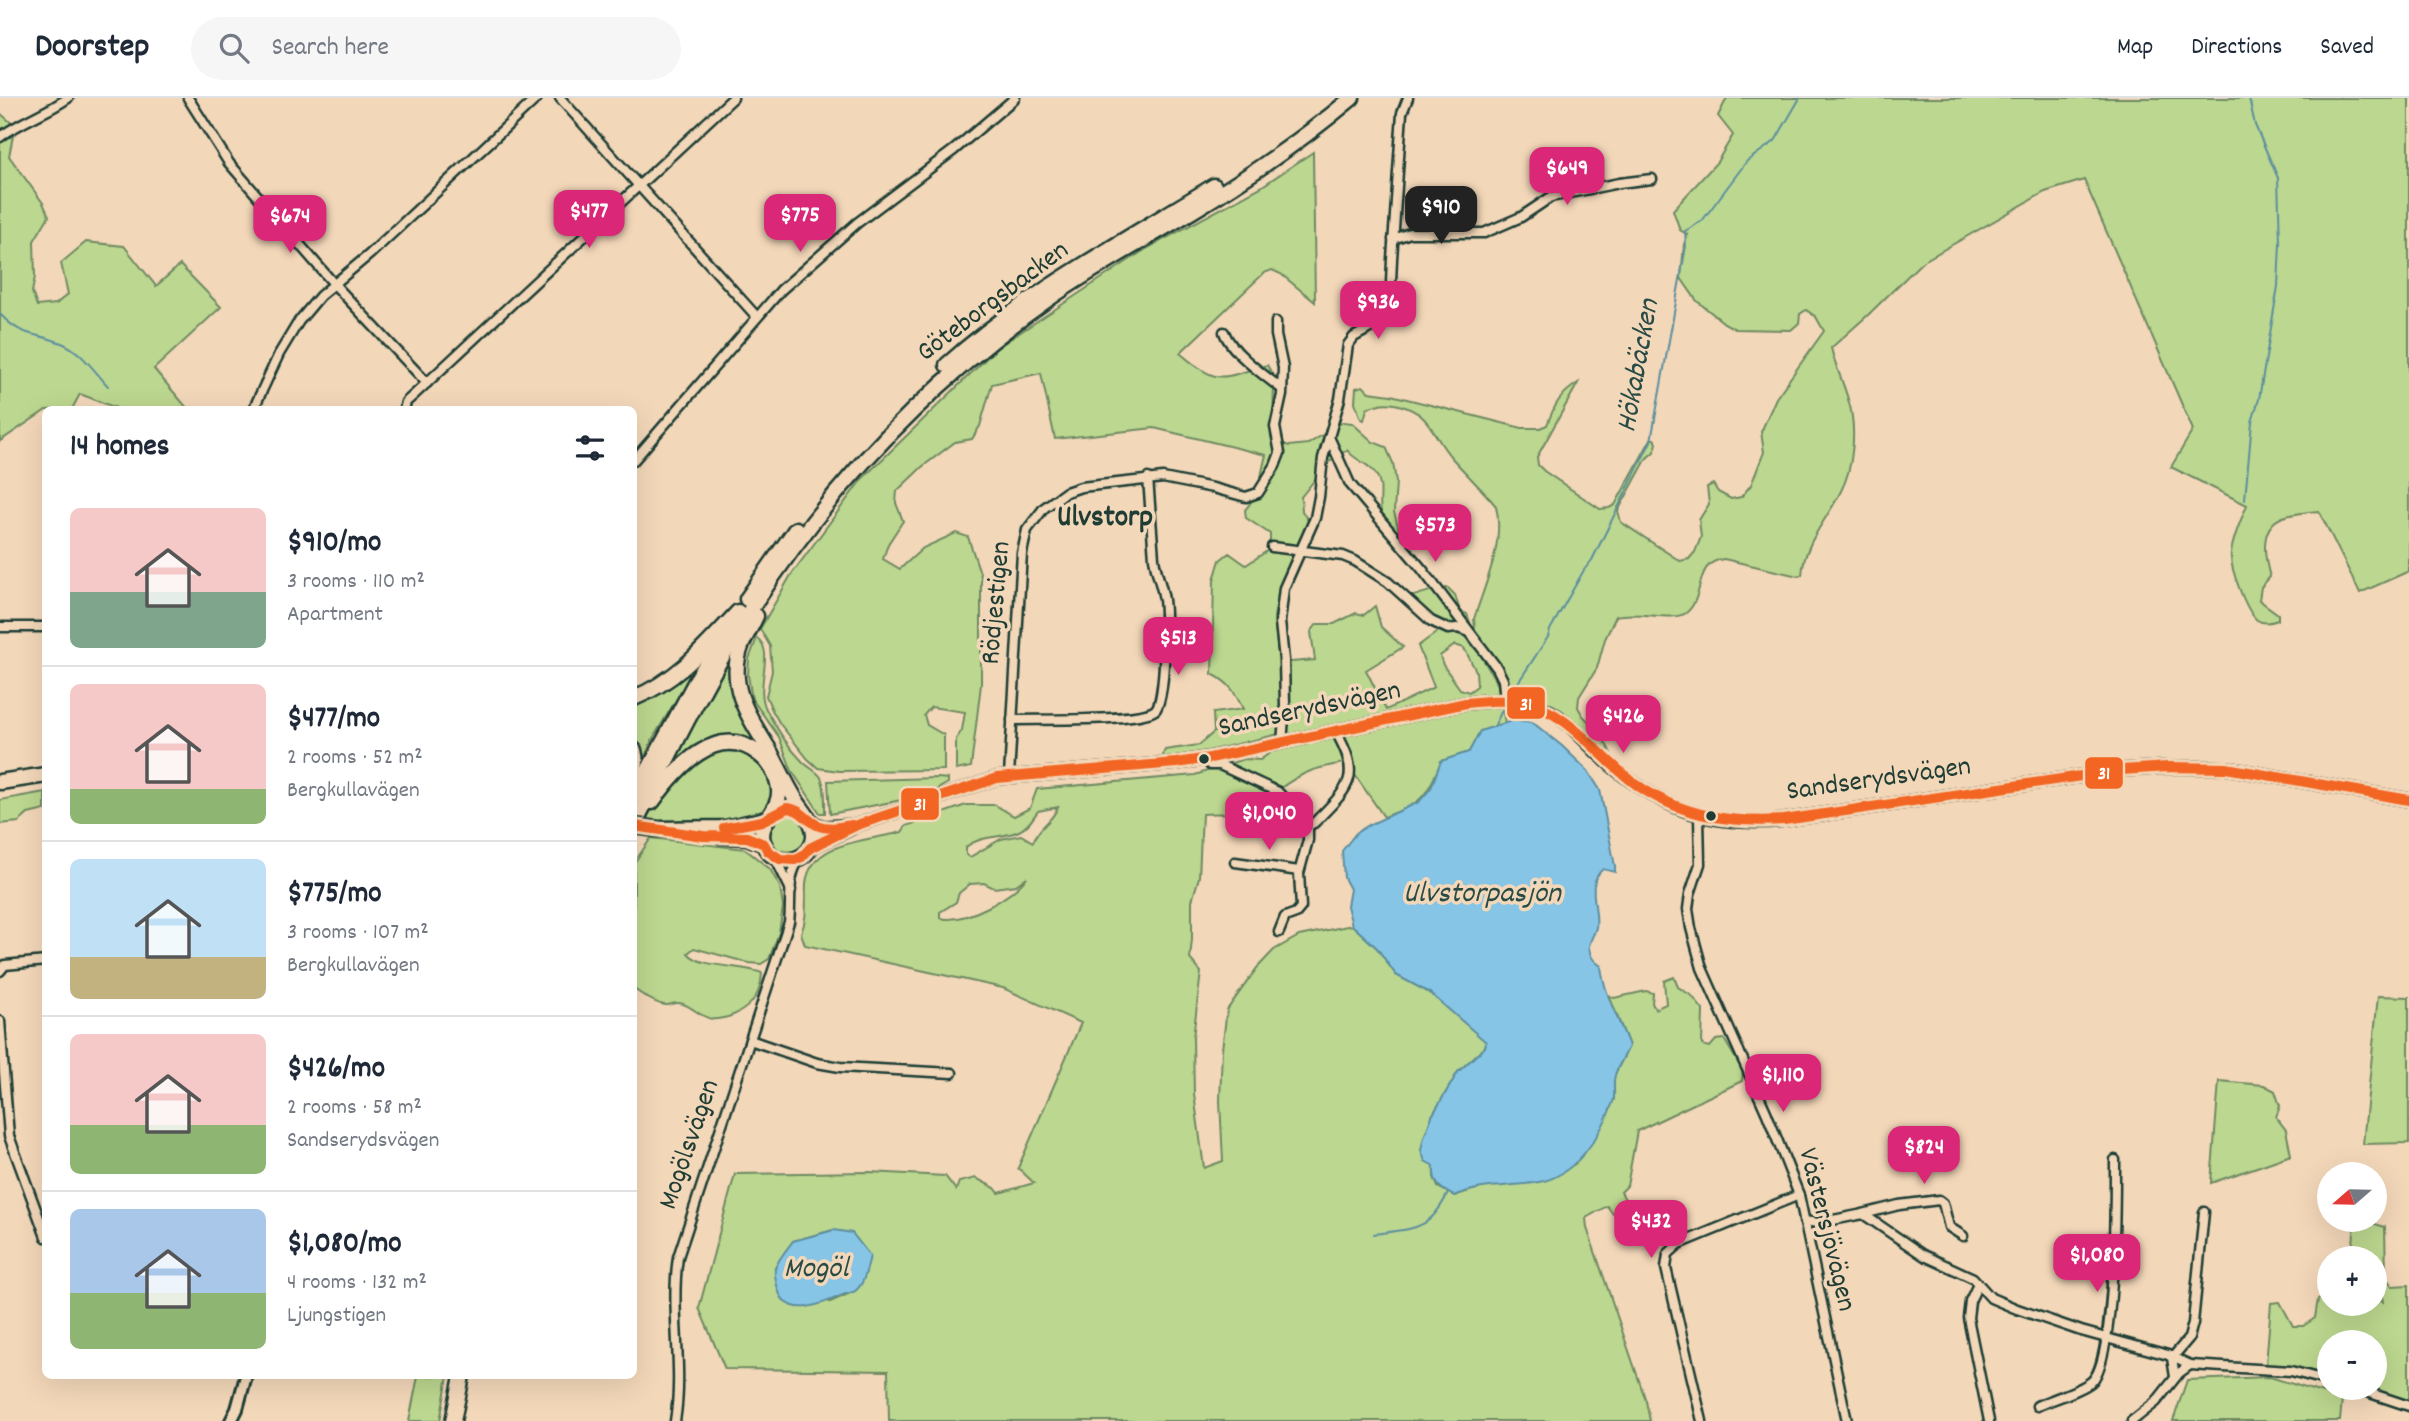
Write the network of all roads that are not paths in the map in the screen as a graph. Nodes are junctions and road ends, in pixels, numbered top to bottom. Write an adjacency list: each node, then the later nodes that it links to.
1 (68, 98): 10 (street)
2 (188, 98): 14 (street)
3 (537, 98): 14 (street)
4 (560, 98): 12 (street)
5 (733, 98): 12 (street)
6 (1015, 98): 15 (street)
7 (1338, 98): 28 (highway, Göteborgsbacken)
8 (1352, 98): 27 (highway, Göteborgsbacken)
9 (1408, 98): 13 (street)
10 (0, 136)
11 (1652, 179): 13 (street)
12 (639, 185): 15 (street); 18 (street)
13 (1393, 239): 22 (street)
14 (334, 284): 18 (street); 20 (street)
15 (757, 317): 23 (street)
16 (1276, 322): 19 (street, Rödjestigen)
17 (1224, 332): 19 (street)
18 (427, 383): 21 (street)
19 (1282, 388): 24 (street, Rödjestigen)
20 (255, 406)
21 (405, 406)
22 (1329, 437): 26 (street); 31 (street)
23 (637, 457)
24 (1147, 478): 34 (street, Rödjestigen); 34 (street)
25 (1272, 547): 26 (street)
26 (1302, 550): 31 (street); 36 (street)
27 (781, 568): 45 (highway); 46 (highway)
28 (738, 612): 32 (highway); 41 (highway)
29 (0, 627): 30 (street)
30 (42, 627)
31 (1467, 631): 33 (street)
32 (637, 696)
33 (1505, 700): 35 (street, Sandserydsvägen); 43 (street, Sandserydsvägen)
34 (1012, 720): 38 (street, Rödjestigen)
35 (1336, 732): 36 (street, Sandserydsvägen); 50 (street)
36 (1282, 743): 37 (street, Sandserydsvägen)
37 (1210, 758): 38 (street, Sandserydsvägen); 50 (street)
38 (1009, 776): 48 (street, Sandserydsvägen)
39 (42, 779): 40 (highway)
40 (0, 784)
41 (637, 791)
42 (2409, 800): 43 (street, Sandserydsvägen)
43 (1699, 816): 65 (street, Västersjövägen)
44 (768, 817): 45 (highway); 47 (highway); 51 (highway); 52 (highway)
45 (808, 818): 48 (street, Sandserydsvägen); 53 (highway)
46 (637, 820)
47 (637, 822)
48 (857, 825): 53 (street, Sandserydsvägen)
49 (637, 826): 51 (highway, bridge)
50 (1308, 826): 56 (street)
51 (657, 829): 52 (highway)
52 (764, 844): 54 (highway)
53 (806, 853): 54 (highway); 57 (street, Mogölsvägen)
54 (774, 856): 57 (street, Mogölsvägen)
55 (1235, 862): 56 (street)
56 (1299, 871): 58 (street)
57 (790, 890): 62 (street, Mogölsvägen)
58 (1279, 932)
59 (42, 961): 60 (street)
60 (0, 971)
61 (0, 1021): 69 (street)
62 (750, 1040): 63 (street); 86 (street, Mogölsvägen)
63 (952, 1073)
64 (2115, 1160): 72 (street)
65 (1799, 1195): 68 (street, Västersjövägen); 87 (street)
66 (2204, 1213): 73 (street)
67 (1863, 1214): 68 (street); 70 (street); 71 (street)
68 (1804, 1221): 88 (street, Västersjövägen)
69 (42, 1226)
70 (1963, 1236)
71 (1978, 1284): 72 (street); 89 (street)
72 (2105, 1339): 73 (street); 81 (street)
73 (2172, 1358): 74 (street); 75 (street)
74 (2190, 1365): 75 (street); 76 (street)
75 (2175, 1377): 90 (street)
76 (2317, 1378)
77 (245, 1379): 83 (street)
78 (461, 1379): 84 (highway)
79 (467, 1379): 85 (highway)
80 (2387, 1399): 82 (street)
81 (2037, 1406)
82 (2409, 1406)
83 (231, 1421)
84 (453, 1421)
85 (459, 1421)
86 (675, 1421)
87 (1702, 1421)
88 (1847, 1421)
89 (1989, 1421)
90 (2132, 1421)

